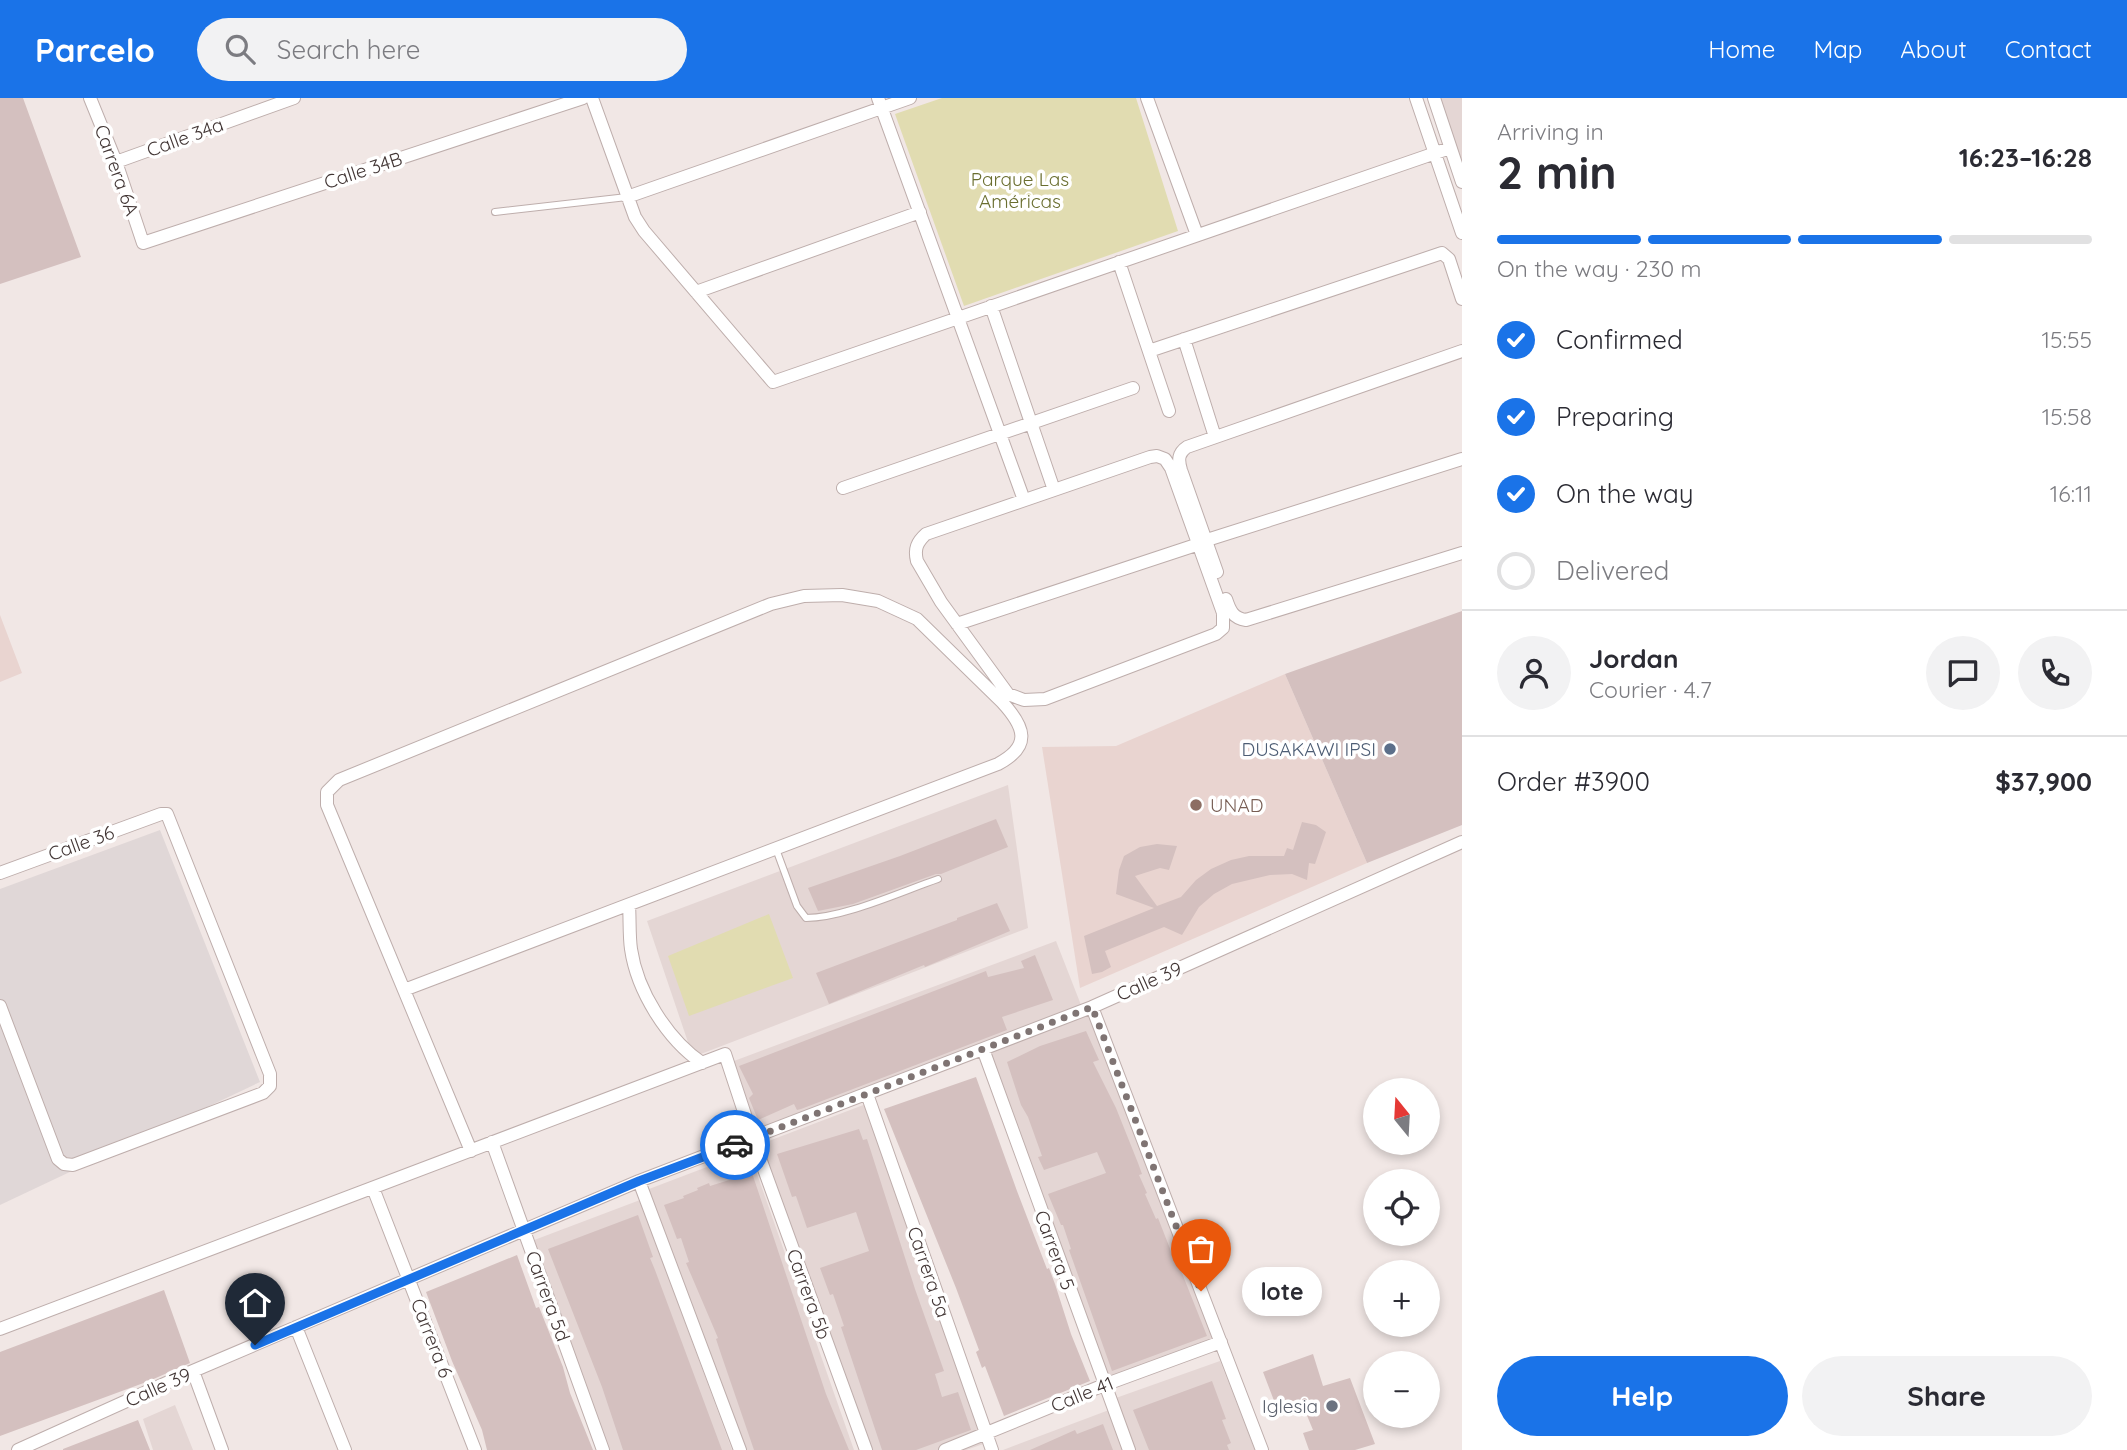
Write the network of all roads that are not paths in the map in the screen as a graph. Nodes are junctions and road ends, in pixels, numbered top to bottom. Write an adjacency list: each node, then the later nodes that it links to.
1 (90, 98): 12 (street, Carrera 6A)
2 (293, 98): 12 (street, Calle 34a)
3 (583, 98): 19 (street, Calle 34B)
4 (592, 98): 14 (street)
5 (909, 98): 9 (street)
6 (1147, 98): 18 (street)
7 (1416, 98): 11 (street)
8 (1434, 98): 10 (street)
9 (880, 103): 14 (street); 16 (street)
10 (1450, 148): 11 (street); 13 (street)
11 (1435, 153): 17 (street); 18 (street)
12 (116, 162): 19 (street, Carrera 6A)
13 (1462, 182)
14 (627, 197): 15 (lane); 21 (street)
15 (495, 212)
16 (920, 212): 21 (street); 24 (street)
17 (1462, 233)
18 (1197, 235): 20 (street)
19 (143, 243)
20 (1119, 262): 23 (street); 26 (street)
21 (696, 292): 24 (street)
22 (1462, 299): 25 (street)
23 (990, 306): 24 (street); 30 (street)
24 (958, 318): 31 (street)
25 (1184, 339): 26 (street); 32 (street)
26 (1149, 351): 29 (street)
27 (1462, 351): 32 (street)
28 (1133, 388): 30 (street)
29 (1170, 411)
30 (1030, 423): 31 (street); 35 (street)
31 (1000, 434): 34 (street); 36 (street)
32 (1215, 437): 37 (street)
33 (1462, 459): 37 (street)
34 (843, 488)
35 (1054, 490): 36 (street); 37 (street)
36 (1024, 500): 39 (street)
37 (1203, 542): 38 (street); 39 (street); 39 (street)
38 (1462, 553)
39 (957, 624)
40 (1462, 842): 47 (street, Calle 39)
41 (776, 848): 43 (lane); 44 (street); 45 (street)
42 (0, 873): 46 (street, Calle 36)
43 (938, 879)
44 (629, 905): 45 (street); 49 (street)
45 (404, 990): 53 (street)
46 (0, 1006)
47 (1092, 1007): 48 (street, Calle 39); 60 (street)
48 (983, 1049): 50 (street, Calle 39); 62 (street, Carrera 5)
49 (702, 1063): 51 (street, Carrera 5b); 52 (street)
50 (867, 1094): 51 (street, Calle 39); 63 (street, Carrera 5a)
51 (753, 1139): 54 (street, Calle 39); 70 (street, Carrera 5b)
52 (492, 1142): 53 (street); 56 (street, Carrera 5d)
53 (471, 1151): 55 (street)
54 (639, 1181): 56 (street, Calle 39); 69 (street)
55 (373, 1188): 57 (street, Carrera 6); 59 (street)
56 (524, 1230): 57 (street, Calle 39); 68 (street, Carrera 5d)
57 (409, 1279): 58 (street, Calle 39); 67 (street, Carrera 6)
58 (296, 1327): 61 (street, Calle 39); 66 (street)
59 (0, 1329)
60 (1221, 1342): 62 (street, Calle 41); 74 (street)
61 (193, 1371): 64 (street, Calle 39); 65 (street)
62 (1104, 1385): 63 (street, Calle 41); 73 (street, Carrera 5)
63 (986, 1433): 71 (street, Calle 41); 72 (street, Carrera 5a)
64 (18, 1450)
65 (222, 1450)
66 (345, 1450)
67 (475, 1450)
68 (603, 1450)
69 (740, 1450)
70 (866, 1450)
71 (945, 1450)
72 (992, 1450)
73 (1129, 1450)
74 (1262, 1450)

